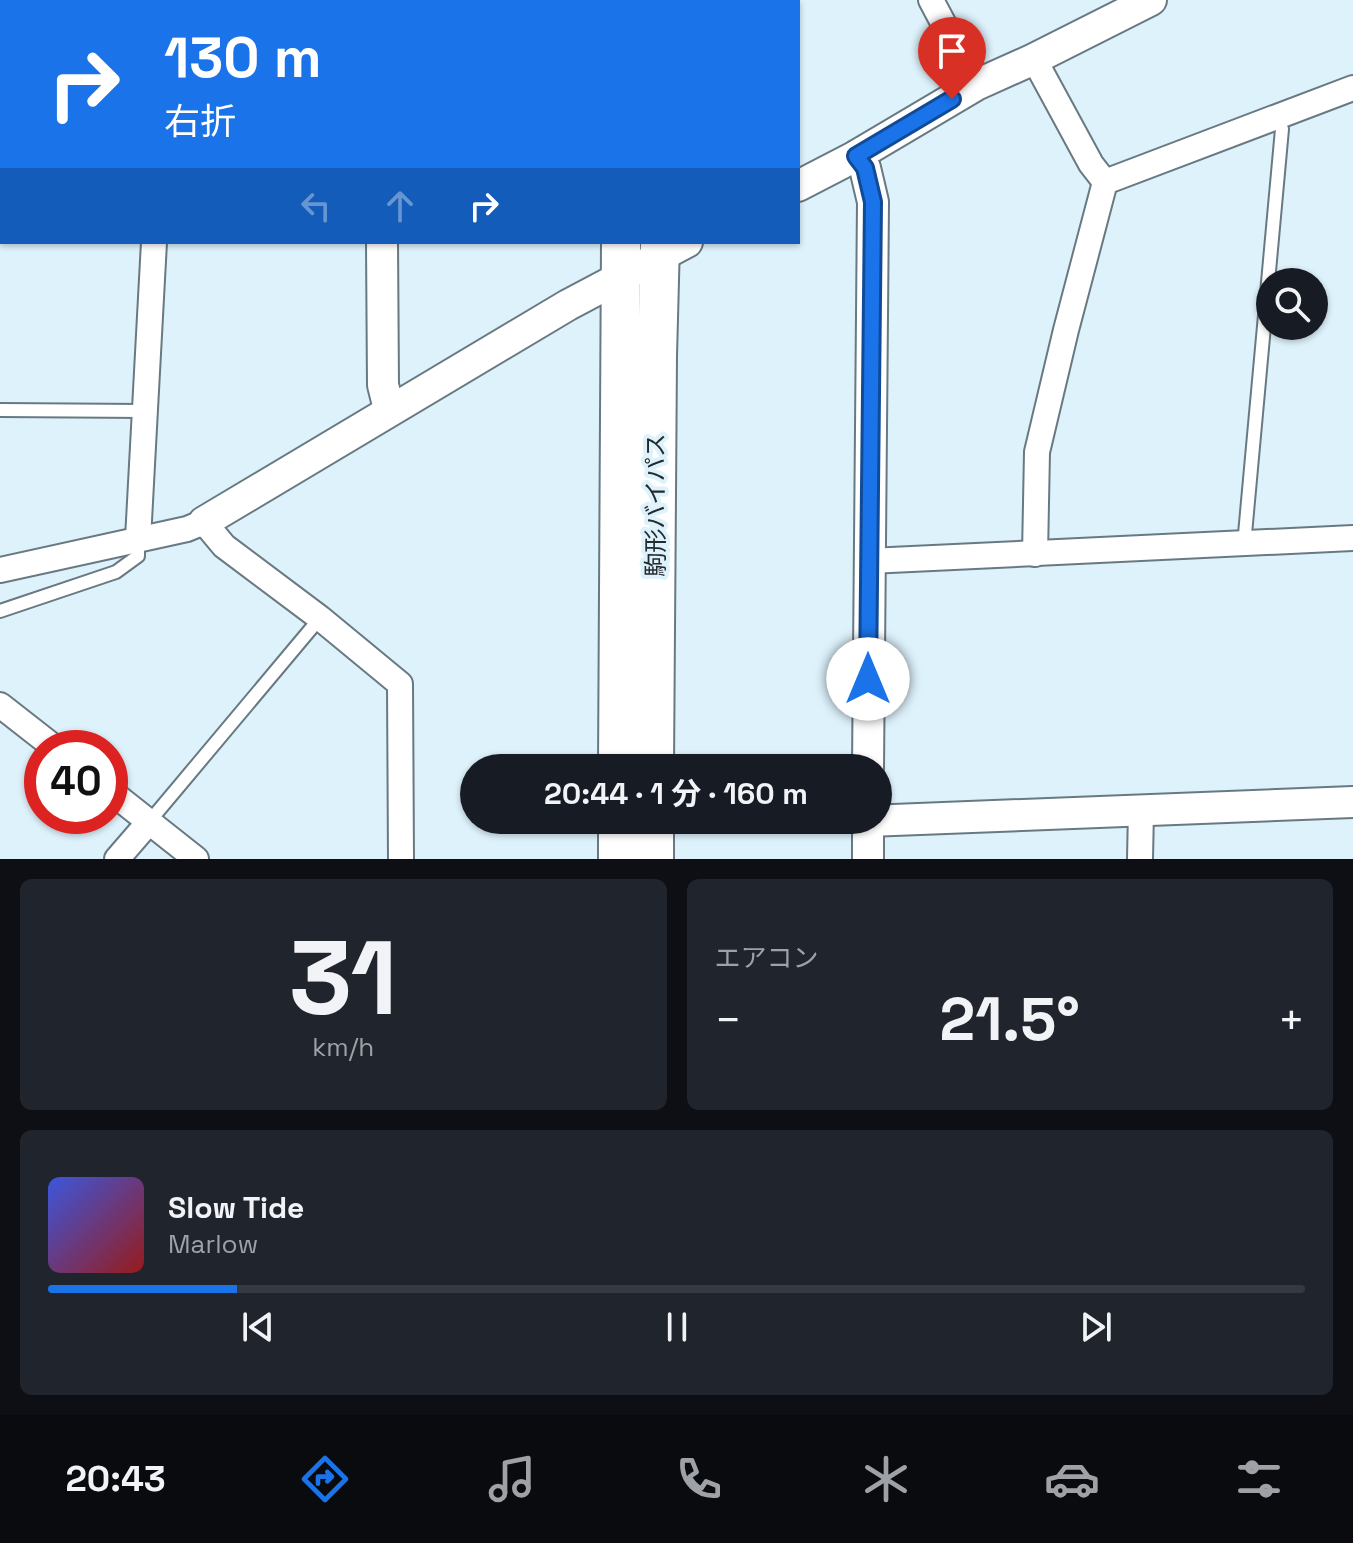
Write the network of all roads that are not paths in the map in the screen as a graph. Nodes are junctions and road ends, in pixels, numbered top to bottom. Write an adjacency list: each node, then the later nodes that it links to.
1 (931, 0): 4 (street)
2 (1151, 0): 3 (street)
3 (1034, 59): 4 (street); 8 (street)
4 (976, 85): 7 (street)
5 (1353, 88): 6 (street)
6 (1277, 117): 8 (street); 20 (lane)
7 (856, 156): 9 (street); 22 (street)
8 (1105, 182): 21 (street)
9 (800, 185)
10 (154, 244): 16 (street)
11 (382, 244): 14 (street)
12 (669, 246): 13 (street); 29 (main road, 駒形バイパス)
13 (621, 259): 14 (street); 28 (main road, 駒形バイパス)
14 (389, 409): 17 (street)
15 (0, 410): 16 (lane)
16 (144, 411): 19 (street)
17 (204, 522): 19 (street); 25 (street)
18 (1353, 538): 20 (street)
19 (138, 539): 23 (street); 24 (lane)
20 (1244, 545): 21 (street)
21 (1035, 554): 22 (street)
22 (869, 561): 30 (street)
23 (0, 570)
24 (0, 611)
25 (320, 618): 35 (lane); 41 (street)
26 (0, 705): 27 (street)
27 (32, 730)
28 (618, 754)
29 (654, 754)
30 (868, 754)
31 (1353, 802): 33 (street)
32 (128, 805): 35 (street)
33 (1141, 810): 34 (street); 45 (street)
34 (892, 820)
35 (149, 822): 39 (street); 40 (street)
36 (618, 834): 42 (main road)
37 (654, 834): 43 (main road)
38 (868, 834): 44 (street)
39 (117, 859)
40 (196, 859)
41 (401, 859)
42 (618, 859)
43 (654, 859)
44 (868, 859)
45 (1140, 859)

